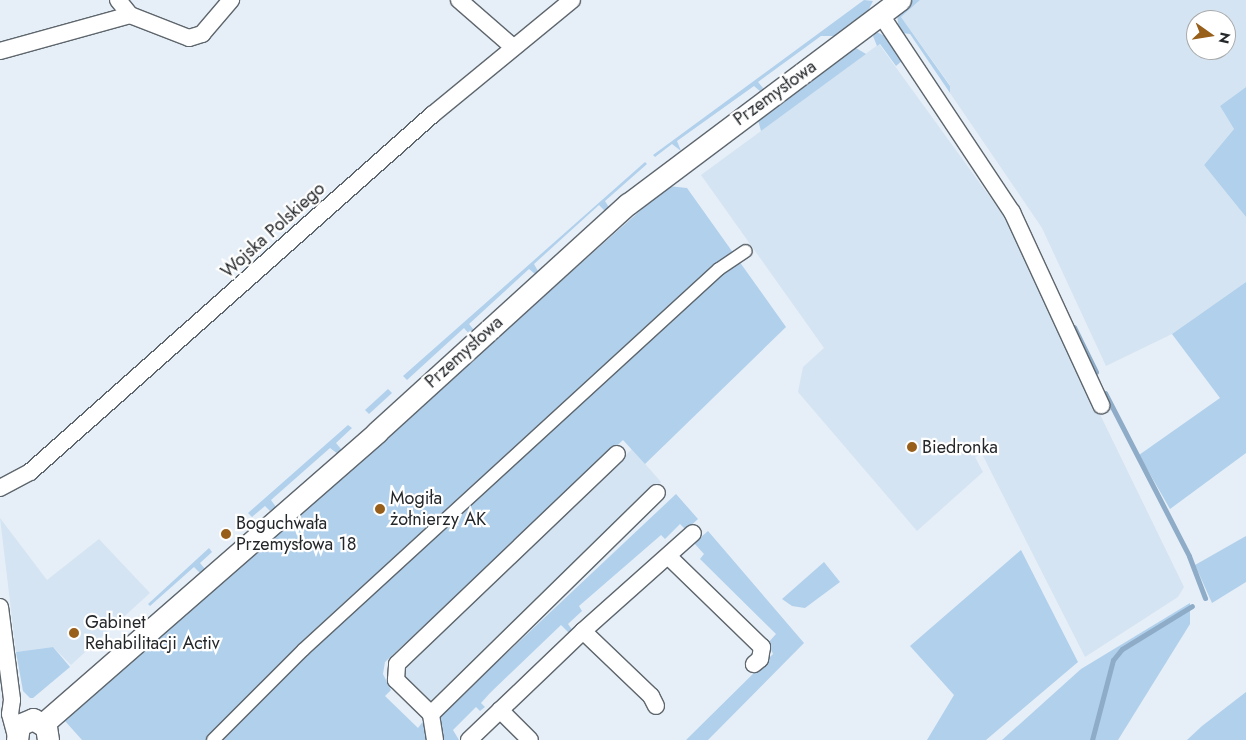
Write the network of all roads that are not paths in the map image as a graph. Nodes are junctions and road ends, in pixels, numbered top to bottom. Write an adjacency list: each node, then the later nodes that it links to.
1 (118, 0): 6 (street)
2 (231, 0): 6 (street)
3 (459, 0): 7 (street)
4 (572, 0): 7 (street, Wojska Polskiego)
5 (890, 5): 10 (street); 23 (street, Przemysłowa)
6 (130, 15): 8 (street)
7 (512, 46): 12 (street, Wojska Polskiego)
8 (0, 51)
9 (746, 251): 25 (street)
10 (1101, 405)
11 (617, 454): 22 (street)
12 (0, 488)
13 (656, 493): 22 (street)
14 (693, 533): 15 (street)
15 (668, 556): 17 (street); 18 (street)
16 (0, 607): 19 (street)
17 (583, 631): 20 (street); 21 (street)
18 (754, 664)
19 (12, 700): 23 (street); 24 (street)
20 (656, 706)
21 (500, 710): 27 (street); 28 (street)
22 (430, 714): 26 (street)
23 (41, 727): 24 (street, Przemysłowa)
24 (16, 738)
25 (213, 740)
26 (435, 740)
27 (469, 740)
28 (530, 740)

